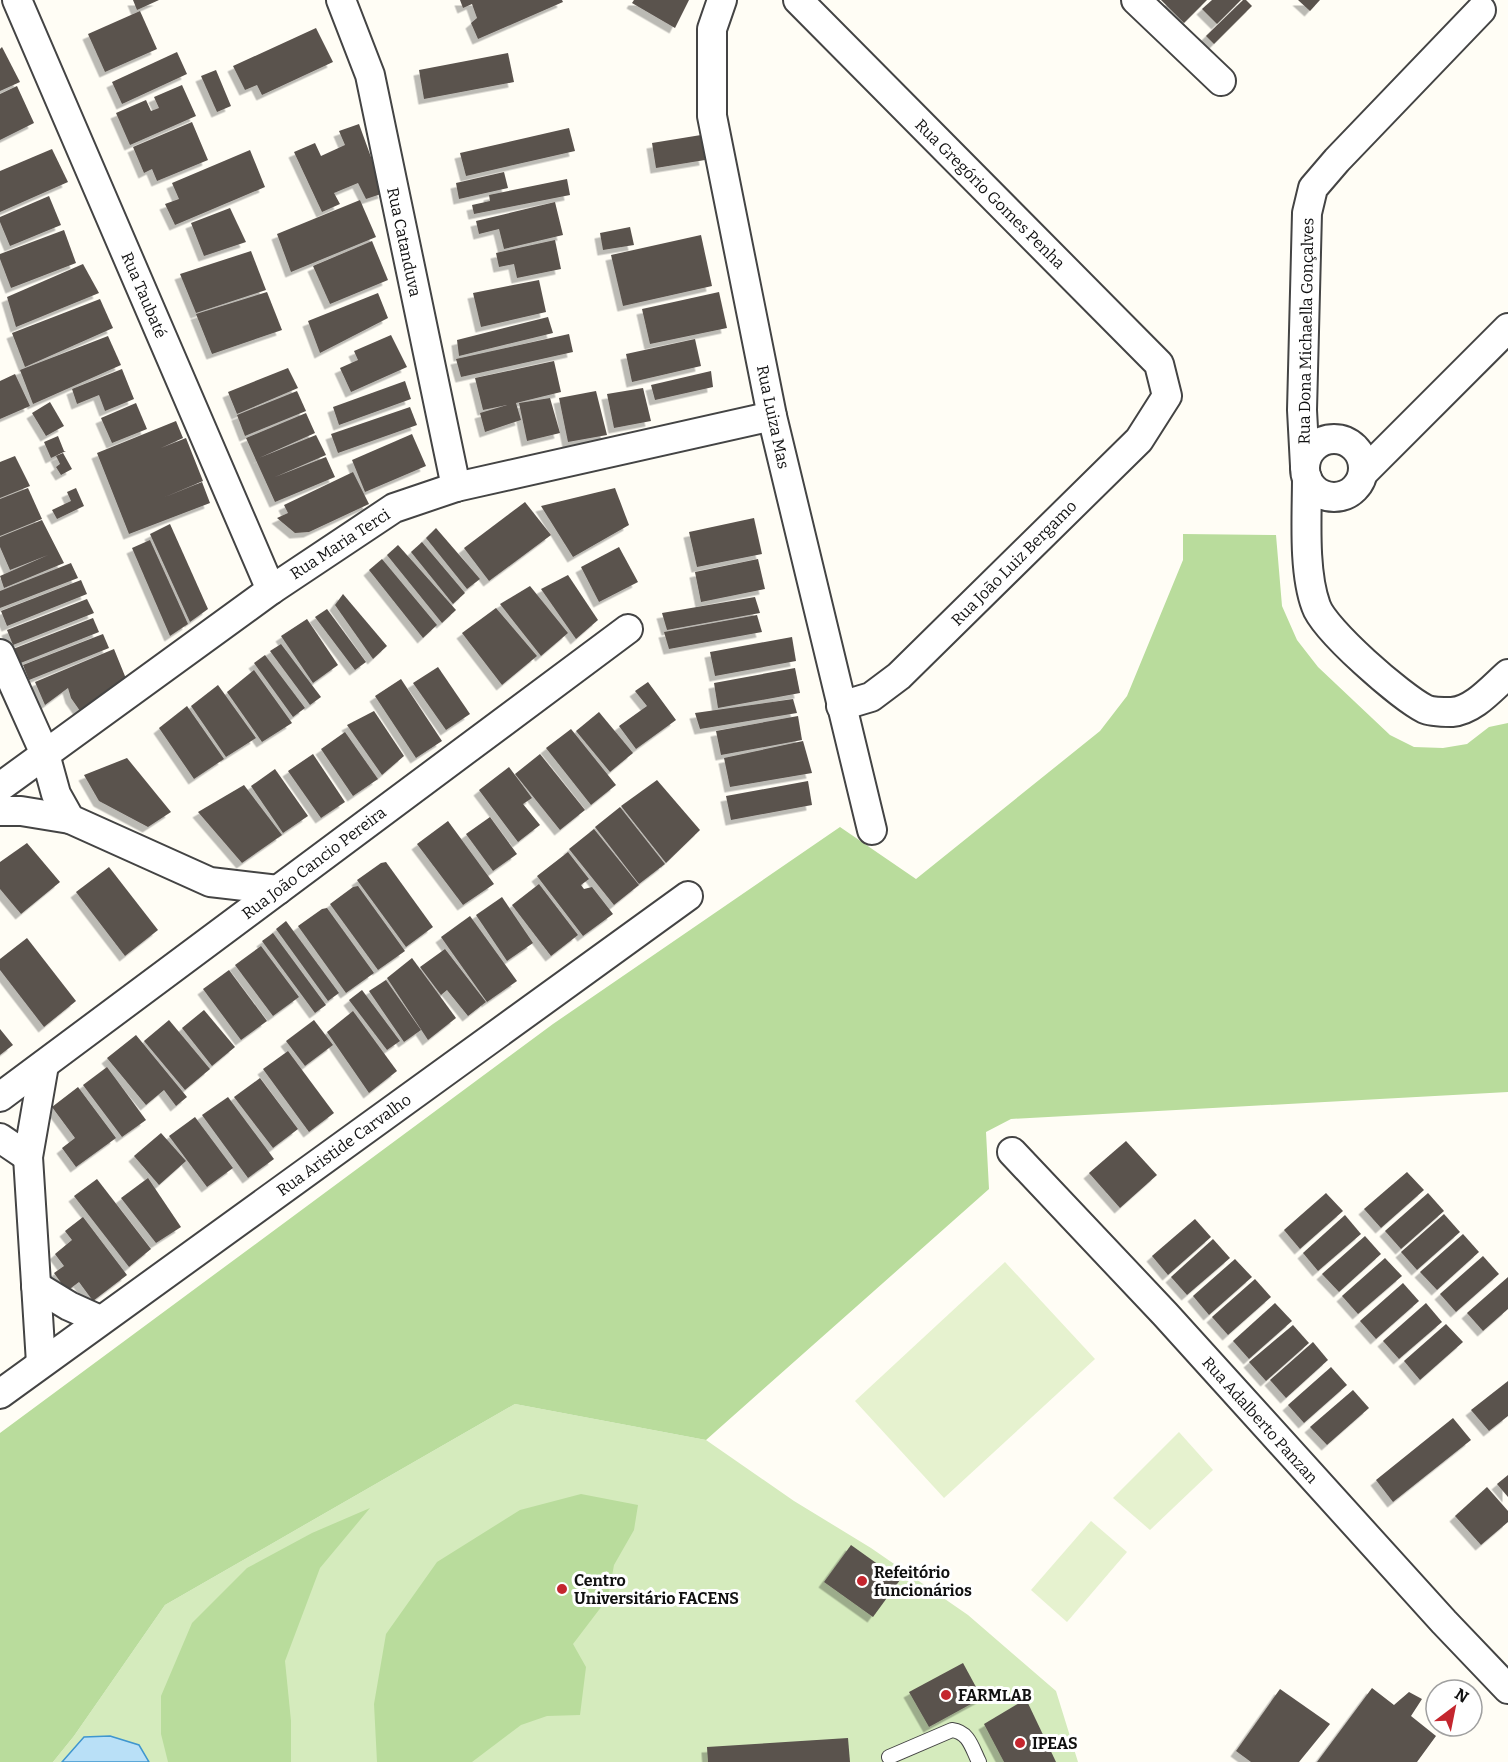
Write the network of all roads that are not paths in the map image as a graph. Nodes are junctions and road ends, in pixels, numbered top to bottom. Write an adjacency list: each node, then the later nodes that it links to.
1 (17, 0): 16 (street, Rua Taubaté)
2 (341, 0): 14 (street, Rua Catanduva)
3 (722, 0): 11 (street, Rua Luiza Mas)
4 (798, 0): 9 (street, Rua Gregório Gomes Penha)
5 (1136, 0): 7 (street)
6 (1481, 10): 10 (street, Rua Dona Michaella Gonçalves)
7 (1221, 81)
8 (1508, 328): 12 (street)
9 (1167, 396): 20 (street, Rua João Luiz Bergamo)
10 (1302, 410): 12 (street); 13 (street, Rua Dona Michaella Gonçalves)
11 (772, 416): 14 (street, Rua Maria Terci); 20 (street, Rua Luiza Mas)
12 (1352, 463): 13 (street); 13 (street); 15 (street)
13 (1306, 472): 15 (street, Rua Dona Michaella Gonçalves)
14 (456, 488): 16 (street, Rua Maria Terci)
15 (1308, 540): 19 (street, Rua Dona Michaella Gonçalves)
16 (271, 590): 21 (street, Rua Maria Terci)
17 (628, 629): 27 (street, Rua João Cancio Pereira)
18 (0, 654): 21 (street)
19 (1508, 674)
20 (841, 706): 25 (street, Rua Luiza Mas)
21 (45, 754): 22 (street, Rua Maria Terci); 24 (street)
22 (0, 787)
23 (0, 811): 24 (street)
24 (70, 819): 26 (street)
25 (872, 830)
26 (210, 882): 27 (street); 29 (street)
27 (278, 890): 29 (street, Rua João Cancio Pereira)
28 (688, 896): 36 (street, Rua Aristide Carvalho)
29 (226, 929): 30 (street, Rua João Cancio Pereira)
30 (44, 1065): 31 (street, Rua João Cancio Pereira); 34 (street)
31 (0, 1097)
32 (0, 1138): 34 (street)
33 (1012, 1152): 39 (street, Rua Adalberto Panzan)
34 (28, 1157): 35 (street)
35 (36, 1286): 36 (street); 37 (street)
36 (100, 1320): 37 (street, Rua Aristide Carvalho)
37 (41, 1363): 38 (street, Rua Aristide Carvalho)
38 (0, 1394)
39 (1508, 1689)
40 (889, 1757): 41 (lane)
41 (979, 1762)

